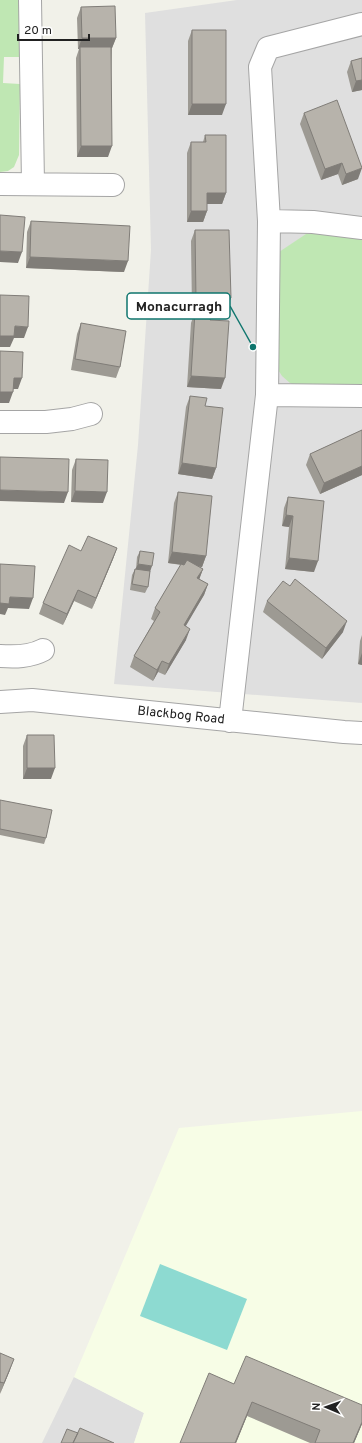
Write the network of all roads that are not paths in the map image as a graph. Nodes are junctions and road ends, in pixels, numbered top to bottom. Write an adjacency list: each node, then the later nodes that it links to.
1 (30, 0): 3 (street)
2 (362, 24): 6 (street)
3 (33, 183): 4 (street); 5 (street)
4 (0, 184)
5 (113, 185)
6 (269, 221): 7 (street); 8 (street)
7 (362, 228)
8 (267, 395): 9 (street); 15 (street)
9 (362, 396)
10 (91, 414): 11 (street)
11 (0, 422)
12 (43, 650): 13 (street)
13 (0, 656)
14 (0, 702): 15 (street, Blackbog Road)
15 (230, 721): 16 (street, Blackbog Road)
16 (362, 733)

